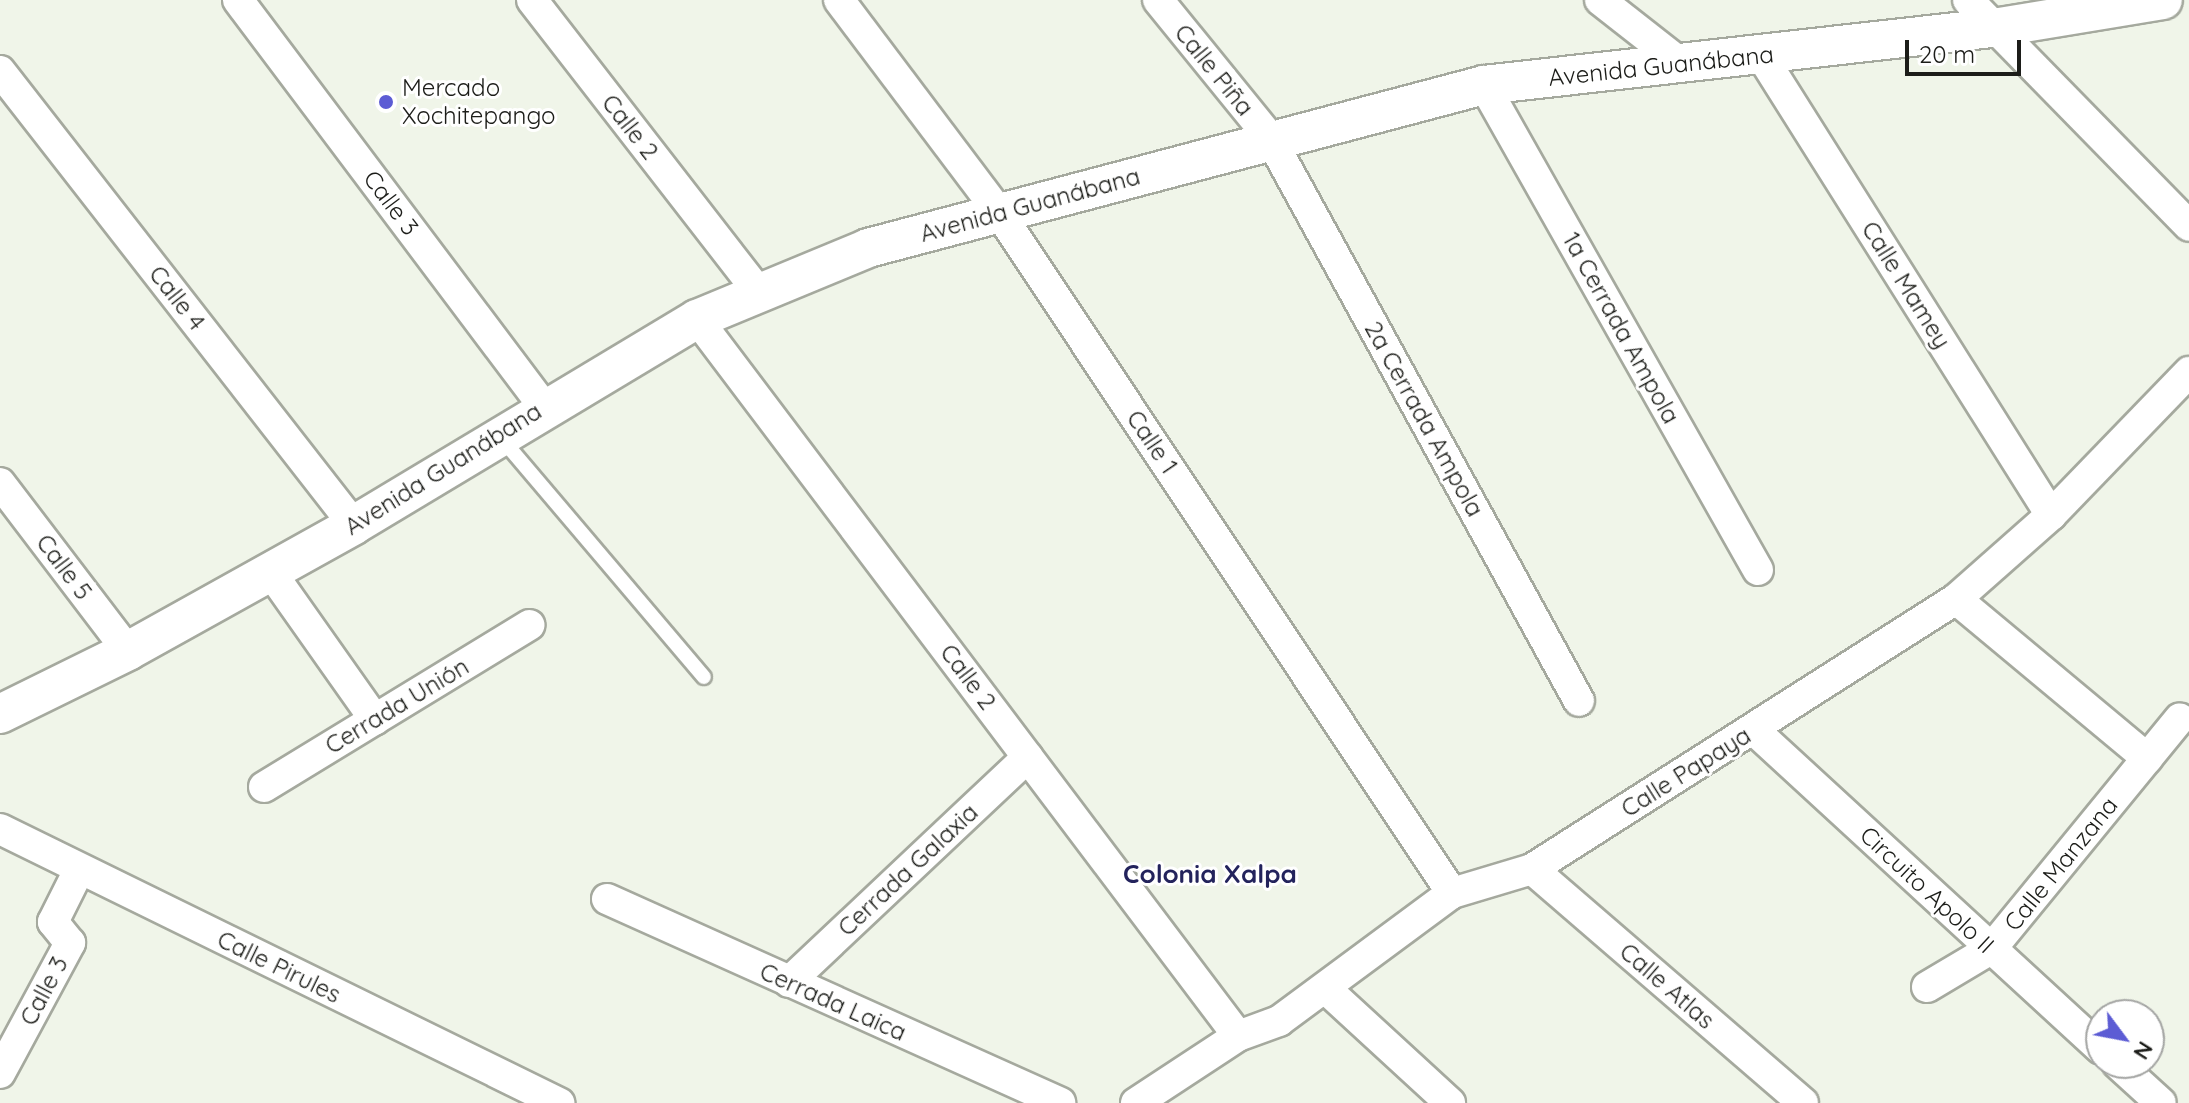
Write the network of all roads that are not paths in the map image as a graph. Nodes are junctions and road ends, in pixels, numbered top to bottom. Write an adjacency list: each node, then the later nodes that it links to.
1 (238, 0): 19 (street, Calle 3)
2 (532, 0): 16 (street, Calle 2)
3 (839, 0): 14 (street, Calle 1)
4 (1158, 0): 13 (street, Calle Piña)
5 (1600, 0): 10 (street)
6 (1968, 0): 8 (street)
7 (2163, 0): 8 (street, Avenida Guanábana)
8 (2000, 27): 9 (street, Avenida Guanábana); 15 (street)
9 (1761, 55): 10 (street, Avenida Guanábana); 22 (street, Calle Mamey)
10 (1683, 65): 12 (street, Avenida Guanábana)
11 (0, 71): 23 (street, Calle 4)
12 (1484, 85): 13 (street, Avenida Guanábana); 24 (street, 1a Cerrada Ampola)
13 (1270, 138): 14 (street, Avenida Guanábana); 30 (street, 2a Cerrada Ampola)
14 (1000, 214): 16 (street, Avenida Guanábana); 41 (street, Calle 1)
15 (2189, 226)
16 (758, 291): 17 (street, Avenida Guanábana)
17 (697, 319): 19 (street, Avenida Guanábana); 35 (street, Calle 2)
18 (2189, 372): 22 (street, Calle Papaya)
19 (544, 407): 20 (street, Avenida Guanábana)
20 (499, 436): 23 (street, Avenida Guanábana); 29 (lane)
21 (0, 483): 28 (street, Calle 5)
22 (2051, 515): 26 (street, Calle Papaya)
23 (354, 525): 25 (street, Avenida Guanábana)
24 (1758, 570)
25 (270, 571): 28 (street, Avenida Guanábana); 33 (street)
26 (1956, 599): 34 (street, Calle Papaya); 36 (street)
27 (529, 625): 33 (street, Cerrada Unión)
28 (128, 651): 31 (street, Avenida Guanábana)
29 (704, 677)
30 (1579, 701)
31 (0, 714)
32 (2180, 718): 36 (street, Calle Manzana)
33 (375, 720): 37 (street, Cerrada Unión)
34 (1754, 730): 39 (street, Calle Papaya); 43 (street, Circuito Apolo II)
35 (1028, 757): 44 (street, Cerrada Galaxia); 48 (street, Calle 2)
36 (2147, 758): 43 (street, Calle Manzana)
37 (264, 787)
38 (0, 829): 40 (street, Calle Pirules)
39 (1532, 869): 41 (street, Calle Papaya); 55 (street, Calle Atlas)
40 (79, 870): 49 (street, Calle 3); 51 (street, Calle Pirules)
41 (1452, 893): 46 (street, Calle Papaya)
42 (607, 899): 44 (street, Cerrada Laica)
43 (1991, 949): 45 (street, Calle Manzana); 47 (street, Circuito Apolo II)
44 (789, 982): 52 (street, Cerrada Laica)
45 (1927, 987)
46 (1325, 988): 48 (street, Calle Papaya); 54 (street)
47 (2085, 1034)
48 (1238, 1036): 53 (street, Calle Papaya)
49 (0, 1073)
50 (2135, 1079): 56 (street)
51 (559, 1103)
52 (1060, 1103)
53 (1136, 1103)
54 (1450, 1103)
55 (1803, 1103)
56 (2161, 1103)

